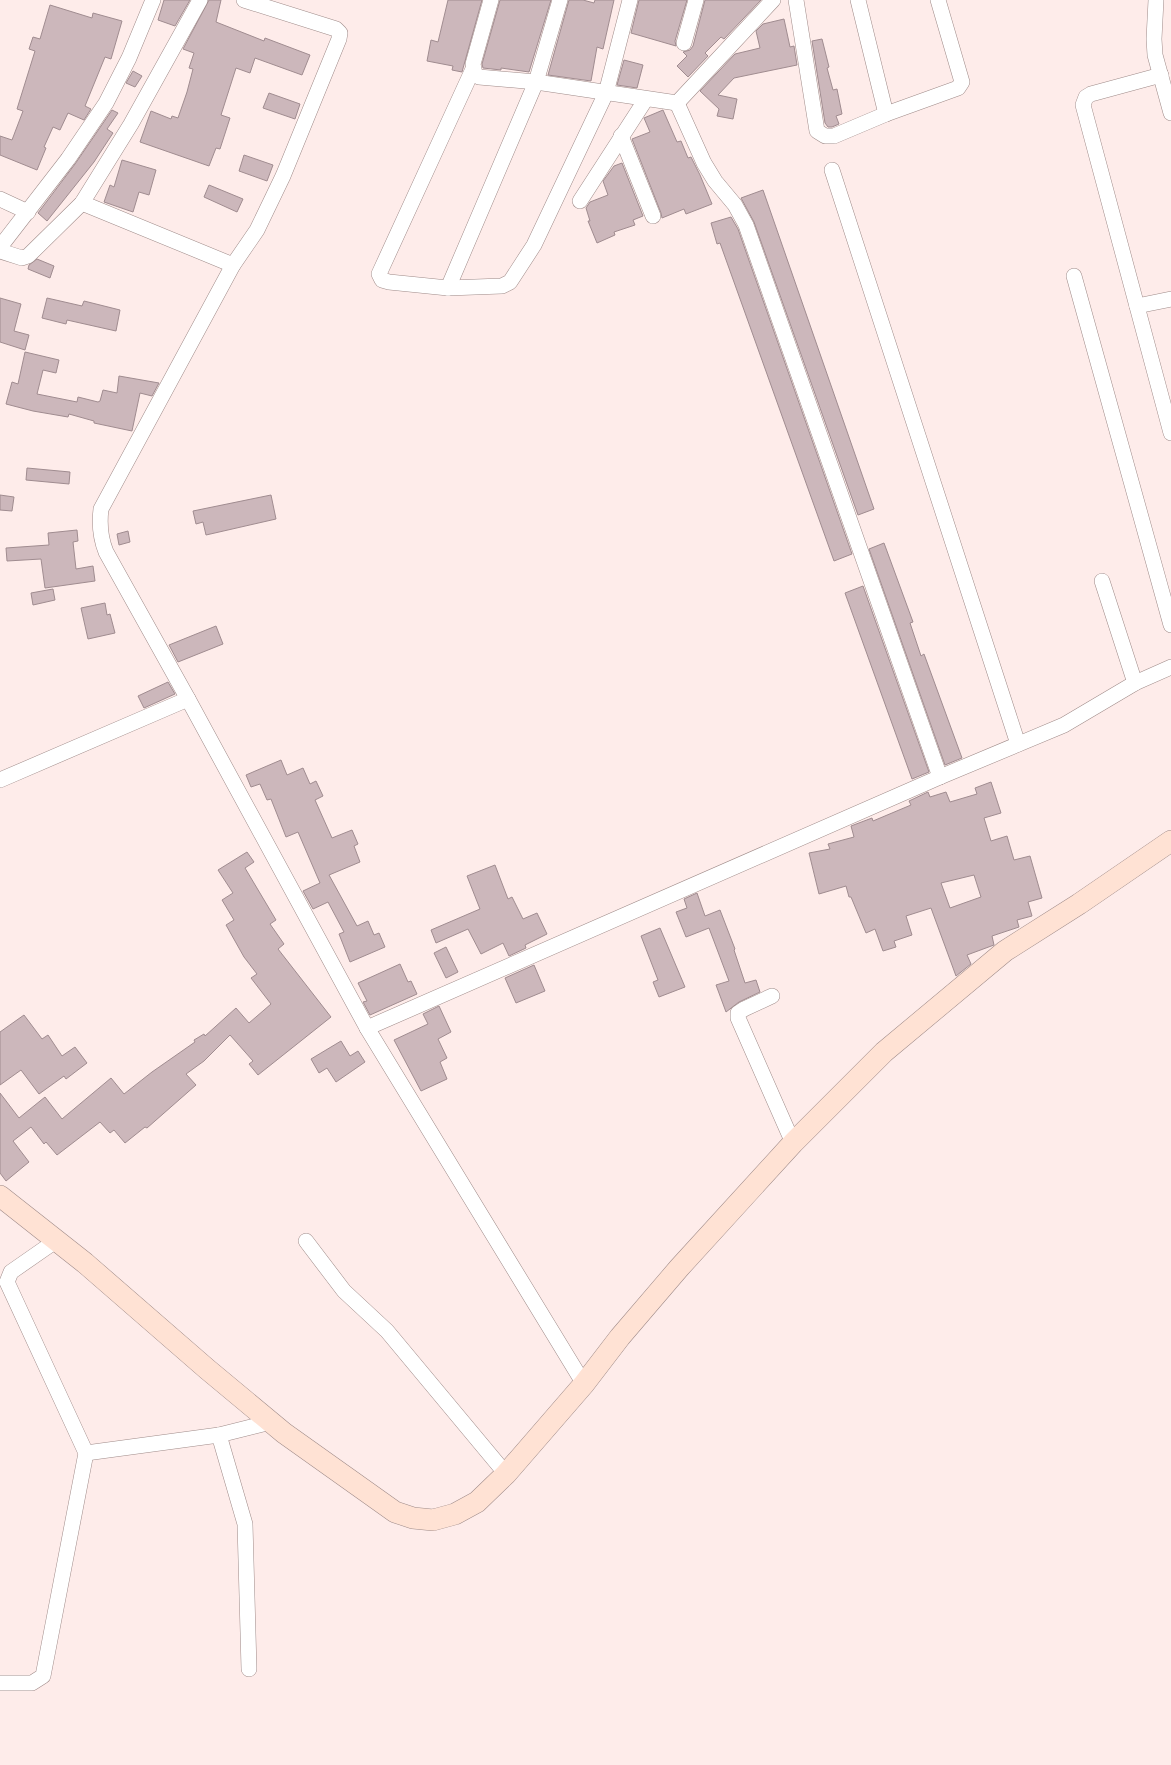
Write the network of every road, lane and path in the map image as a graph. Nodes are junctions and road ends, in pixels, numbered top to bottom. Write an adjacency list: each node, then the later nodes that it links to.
1 (153, 0): 27 (street)
2 (200, 0): 26 (street)
3 (244, 0): 31 (street)
4 (491, 0): 14 (street)
5 (560, 0): 16 (street)
6 (630, 0): 17 (street)
7 (696, 0): 13 (street)
8 (773, 0): 19 (street)
9 (796, 0): 21 (street)
10 (858, 0): 21 (street)
11 (938, 0): 21 (street)
12 (1156, 0): 15 (street)
13 (684, 43)
14 (473, 69): 16 (street); 33 (street)
15 (1161, 75): 20 (street); 35 (street)
16 (536, 82): 17 (street); 33 (street)
17 (606, 92): 18 (street); 33 (street)
18 (646, 99): 19 (street); 22 (street)
19 (677, 103): 43 (street)
20 (1171, 113)
21 (886, 114)
22 (621, 136): 25 (street); 28 (street)
23 (832, 170): 42 (street)
24 (0, 199): 27 (street)
25 (580, 200)
26 (82, 203): 30 (street); 31 (street)
27 (28, 212): 29 (street)
28 (653, 216)
29 (0, 247)
30 (0, 252)
31 (233, 265): 41 (street)
32 (1074, 276): 38 (street)
33 (448, 288)
34 (1171, 299): 35 (street)
35 (1137, 306): 36 (street)
36 (1171, 433)
37 (1102, 581): 40 (street)
38 (1171, 625)
39 (1171, 666): 40 (street)
40 (1134, 683): 42 (street)
41 (188, 699): 44 (street); 47 (street)
42 (1018, 744): 43 (street)
43 (940, 777): 47 (street)
44 (0, 780)
45 (1171, 841): 48 (main road)
46 (772, 996): 48 (street)
47 (367, 1028): 52 (street)
48 (793, 1143): 52 (main road)
49 (0, 1196): 50 (main road)
50 (57, 1240): 53 (main road); 55 (street)
51 (306, 1241): 56 (street)
52 (584, 1384): 56 (main road)
53 (272, 1422): 54 (street); 56 (main road)
54 (219, 1434): 55 (street); 57 (street)
55 (86, 1453): 58 (street)
56 (506, 1474)
57 (250, 1669)
58 (0, 1684)

